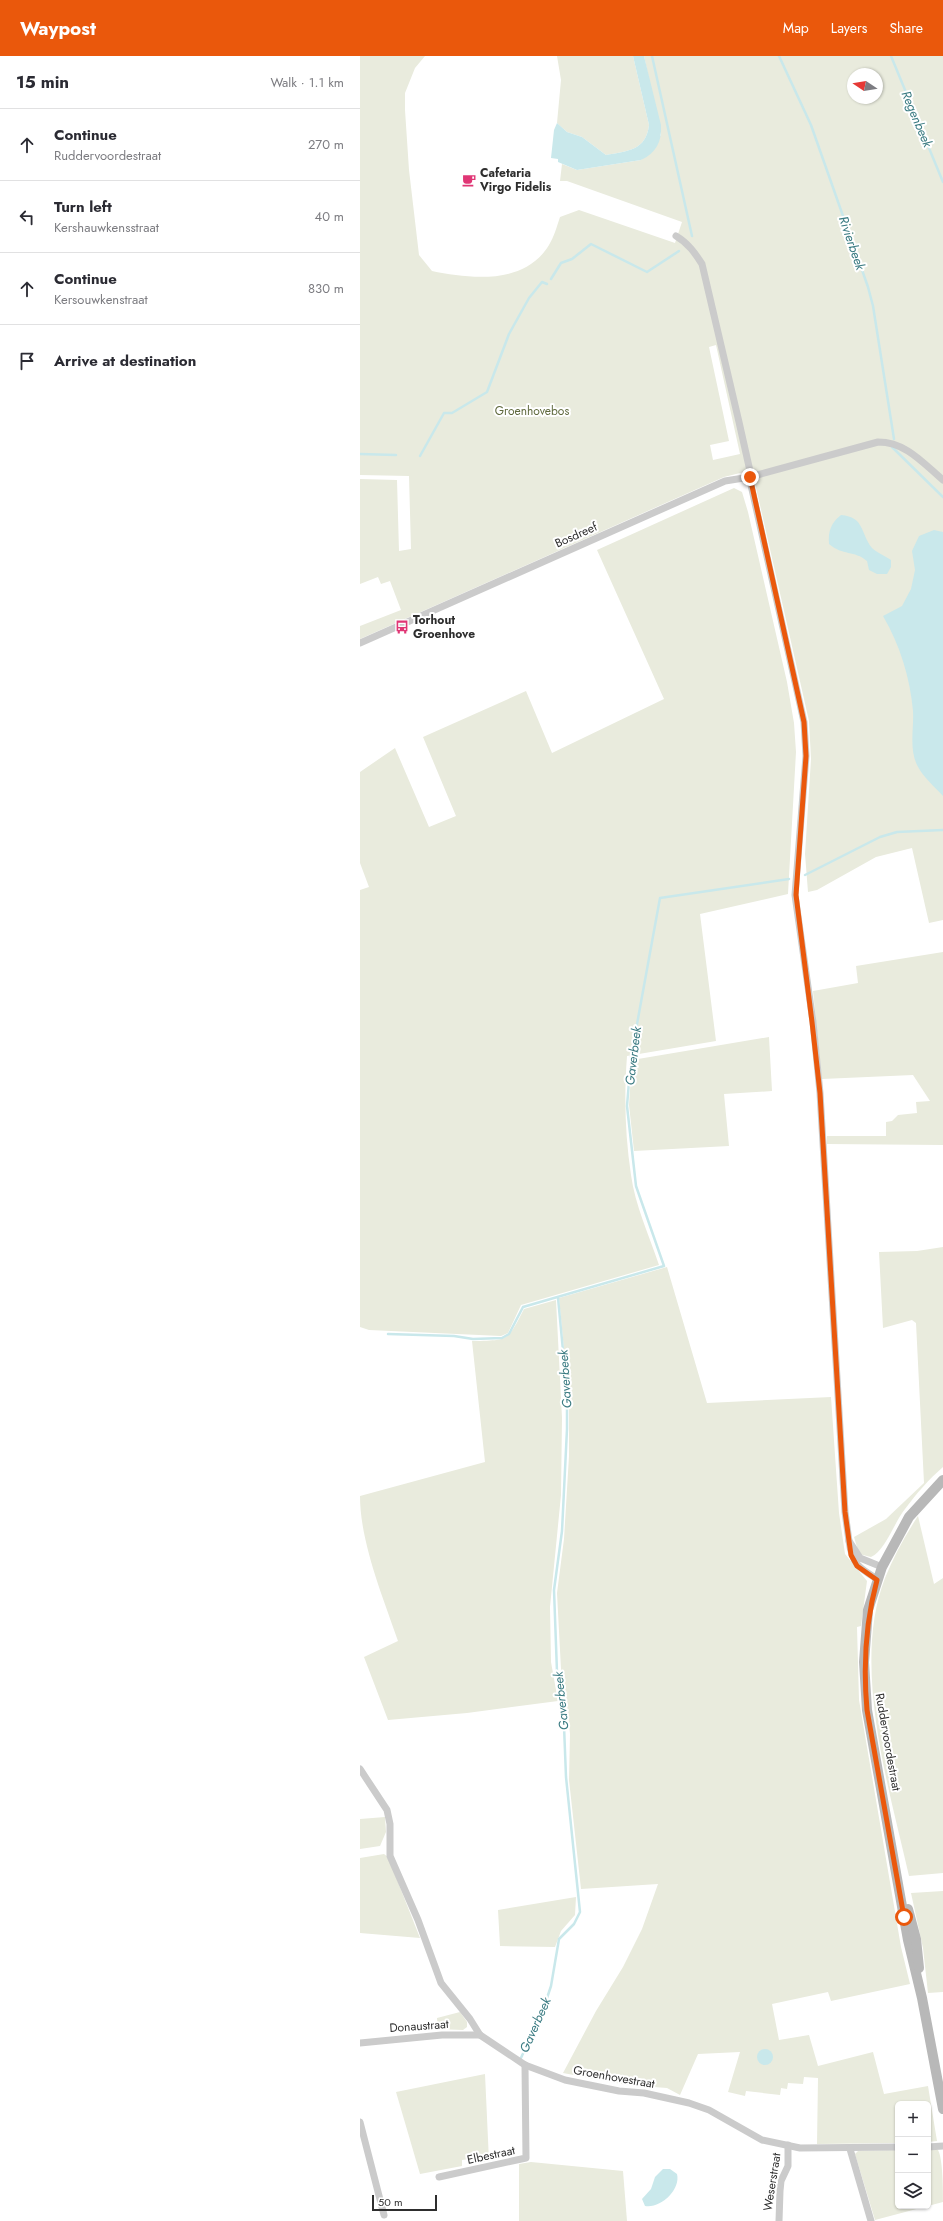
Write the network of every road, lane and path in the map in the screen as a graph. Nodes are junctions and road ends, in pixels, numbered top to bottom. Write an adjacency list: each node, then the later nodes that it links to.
1 (676, 236): 2 (street)
2 (750, 477): 3 (street, Bosdreef); 4 (street, Bosdreef); 6 (street)
3 (943, 480)
4 (360, 643)
5 (943, 1480): 7 (street, Ruddervoordestraat)
6 (849, 1541): 7 (street); 8 (street)
7 (882, 1566): 8 (street, Ruddervoordestraat)
8 (877, 1580): 13 (street, Ruddervoordestraat)
9 (360, 1769): 10 (street, Groenhovestraat)
10 (480, 2035): 11 (street, Donaustraat); 12 (street, Groenhovestraat)
11 (360, 2043)
12 (526, 2064): 15 (street, Groenhovestraat); 20 (street, Elbestraat)
13 (943, 2109)
14 (360, 2122): 21 (street)
15 (788, 2146): 19 (street, Groenhovestraat); 22 (street, Weserstraat)
16 (943, 2146): 18 (street)
17 (895, 2147): 19 (street, Groenhovestraat)
18 (931, 2147)
19 (850, 2149): 23 (street)
20 (439, 2177)
21 (384, 2215)
22 (778, 2221)
23 (871, 2221)

